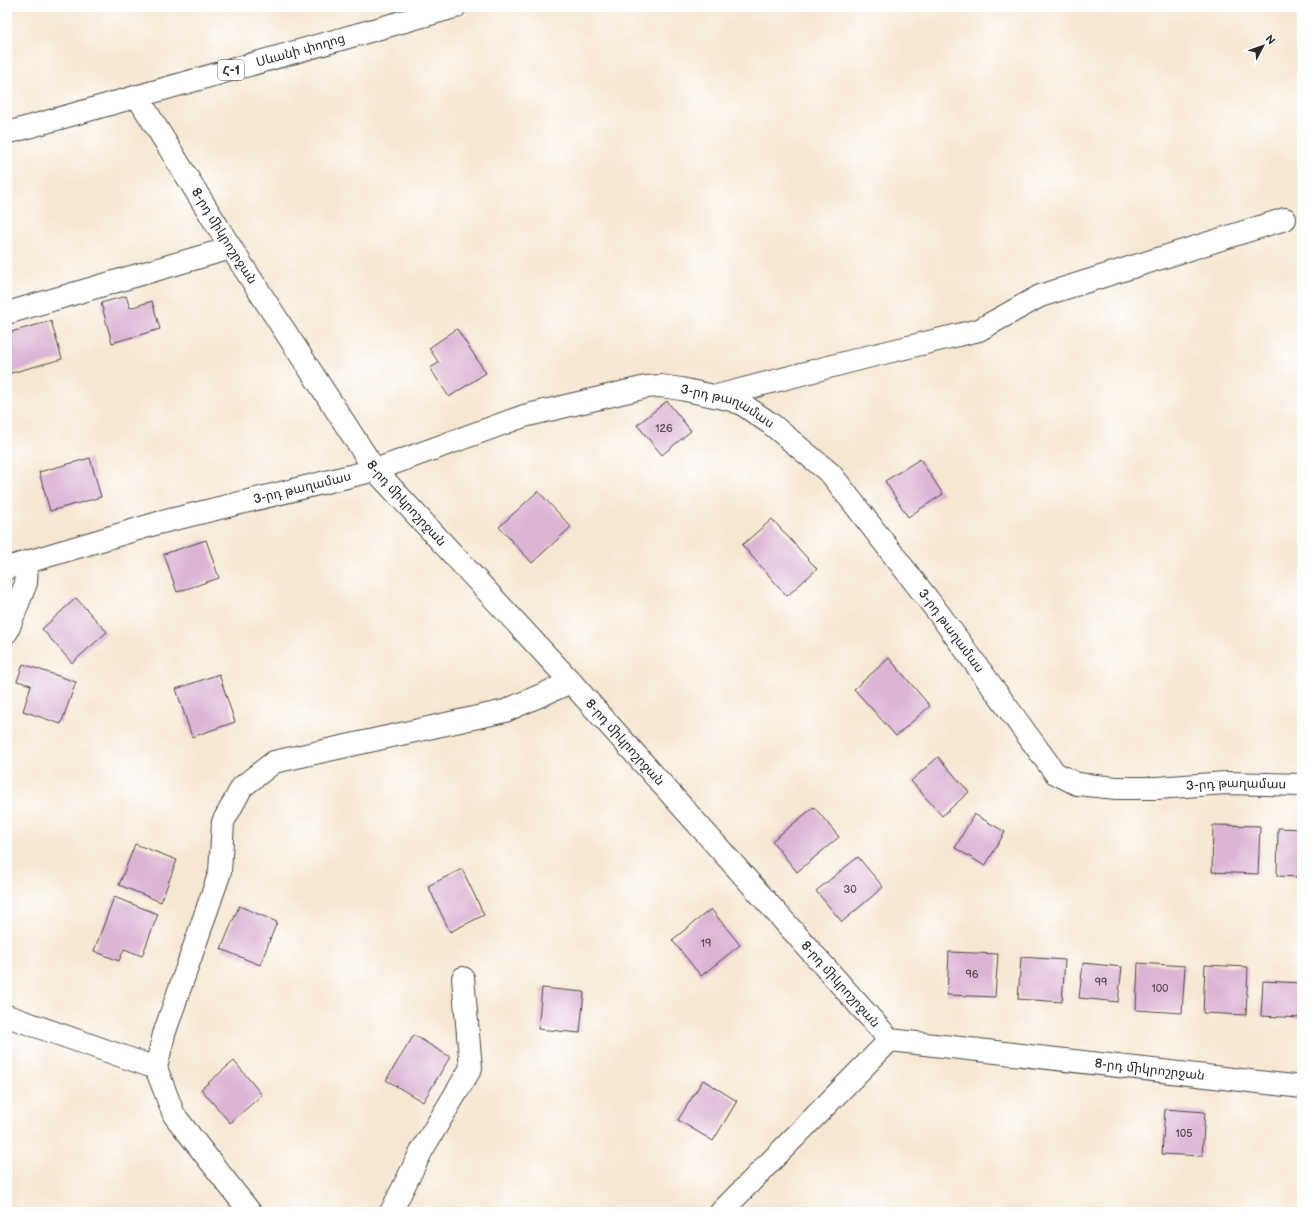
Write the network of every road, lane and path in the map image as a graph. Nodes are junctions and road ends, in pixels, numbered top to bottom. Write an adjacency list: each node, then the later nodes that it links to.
1 (455, 7): 2 (street, Սևանի փողոց / Հ-1)
2 (137, 96): 3 (street, Սևանի փողոց / Հ-1); 5 (street, 8-րդ միկրոշրջան)
3 (7, 133)
4 (1285, 219): 7 (street)
5 (231, 248): 6 (street); 8 (street, 8-րդ միկրոշրջան)
6 (7, 313)
7 (717, 396): 8 (street, 3-րդ թաղամաս); 12 (street, 3-րդ թաղամաս)
8 (375, 470): 9 (street, 3-րդ թաղամաս); 11 (street, 8-րդ միկրոշրջան)
9 (17, 565): 10 (street)
10 (7, 632)
11 (571, 682): 15 (street, 8-րդ միկրոշրջան); 16 (street)
12 (1302, 784)
13 (463, 978): 19 (street)
14 (7, 1016): 16 (street)
15 (890, 1040): 17 (street, 8-րդ միկրոշրջան); 20 (street)
16 (156, 1068): 18 (street)
17 (1302, 1087)
18 (250, 1212)
19 (391, 1212)
20 (721, 1212)

